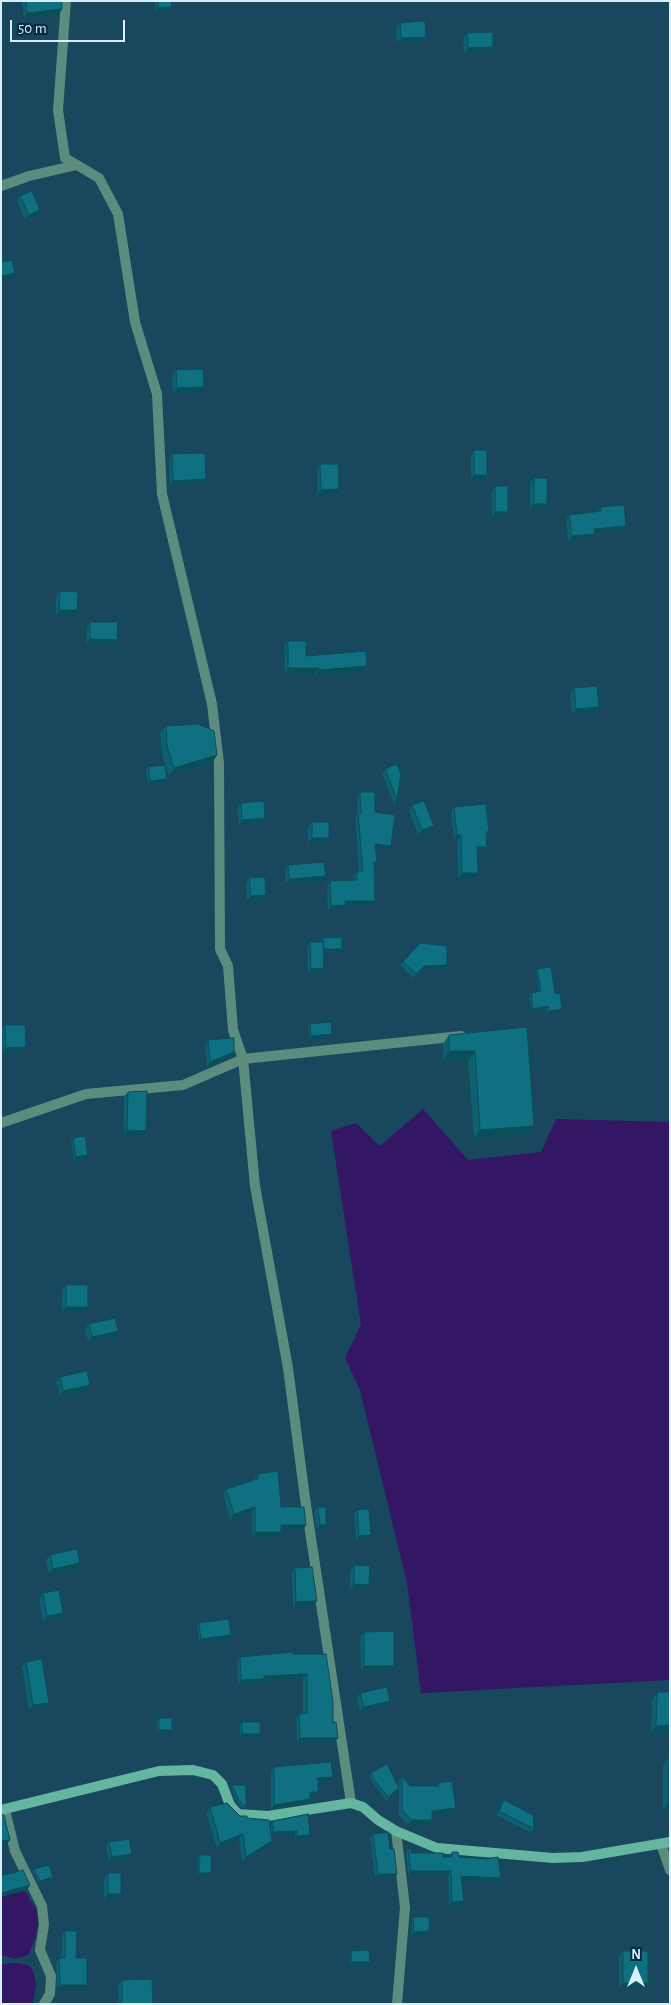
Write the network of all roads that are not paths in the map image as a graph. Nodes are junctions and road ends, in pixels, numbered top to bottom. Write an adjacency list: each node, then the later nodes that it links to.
1 (66, 1): 2 (street)
2 (77, 165): 3 (street); 5 (street)
3 (1, 186)
4 (473, 1034): 5 (street)
5 (243, 1059): 6 (street); 7 (street)
6 (1, 1123)
7 (351, 1803): 8 (street); 9 (street)
8 (3, 1810): 12 (street)
9 (396, 1831): 10 (street); 13 (street)
10 (665, 1843): 11 (street)
11 (670, 1870)
12 (44, 2004)
13 (397, 2004)

